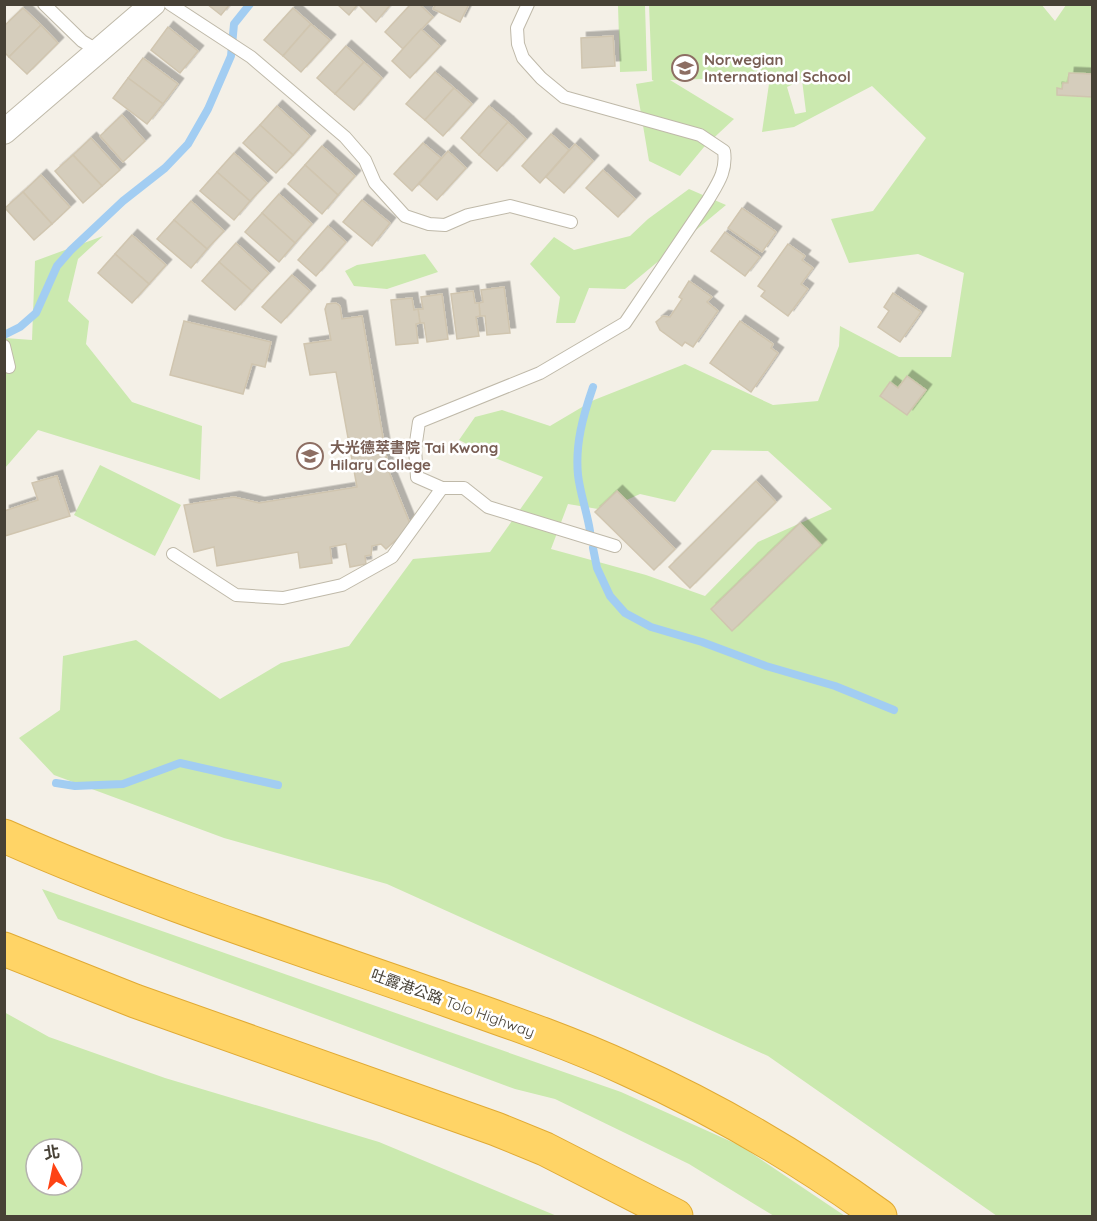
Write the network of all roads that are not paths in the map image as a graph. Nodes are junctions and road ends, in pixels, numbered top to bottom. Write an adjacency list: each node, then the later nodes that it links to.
1 (44, 4): 5 (lane)
2 (153, 4): 5 (street)
3 (170, 4): 7 (lane)
4 (528, 4): 10 (lane)
5 (100, 52): 6 (street)
6 (4, 132)
7 (571, 222)
8 (4, 346): 9 (lane)
9 (9, 368)
10 (442, 488): 11 (lane); 12 (lane)
11 (615, 546)
12 (173, 554)
13 (4, 836): 16 (highway, 吐露港公路 Tolo Highway)
14 (4, 949): 15 (highway)
15 (676, 1216)
16 (880, 1216)

